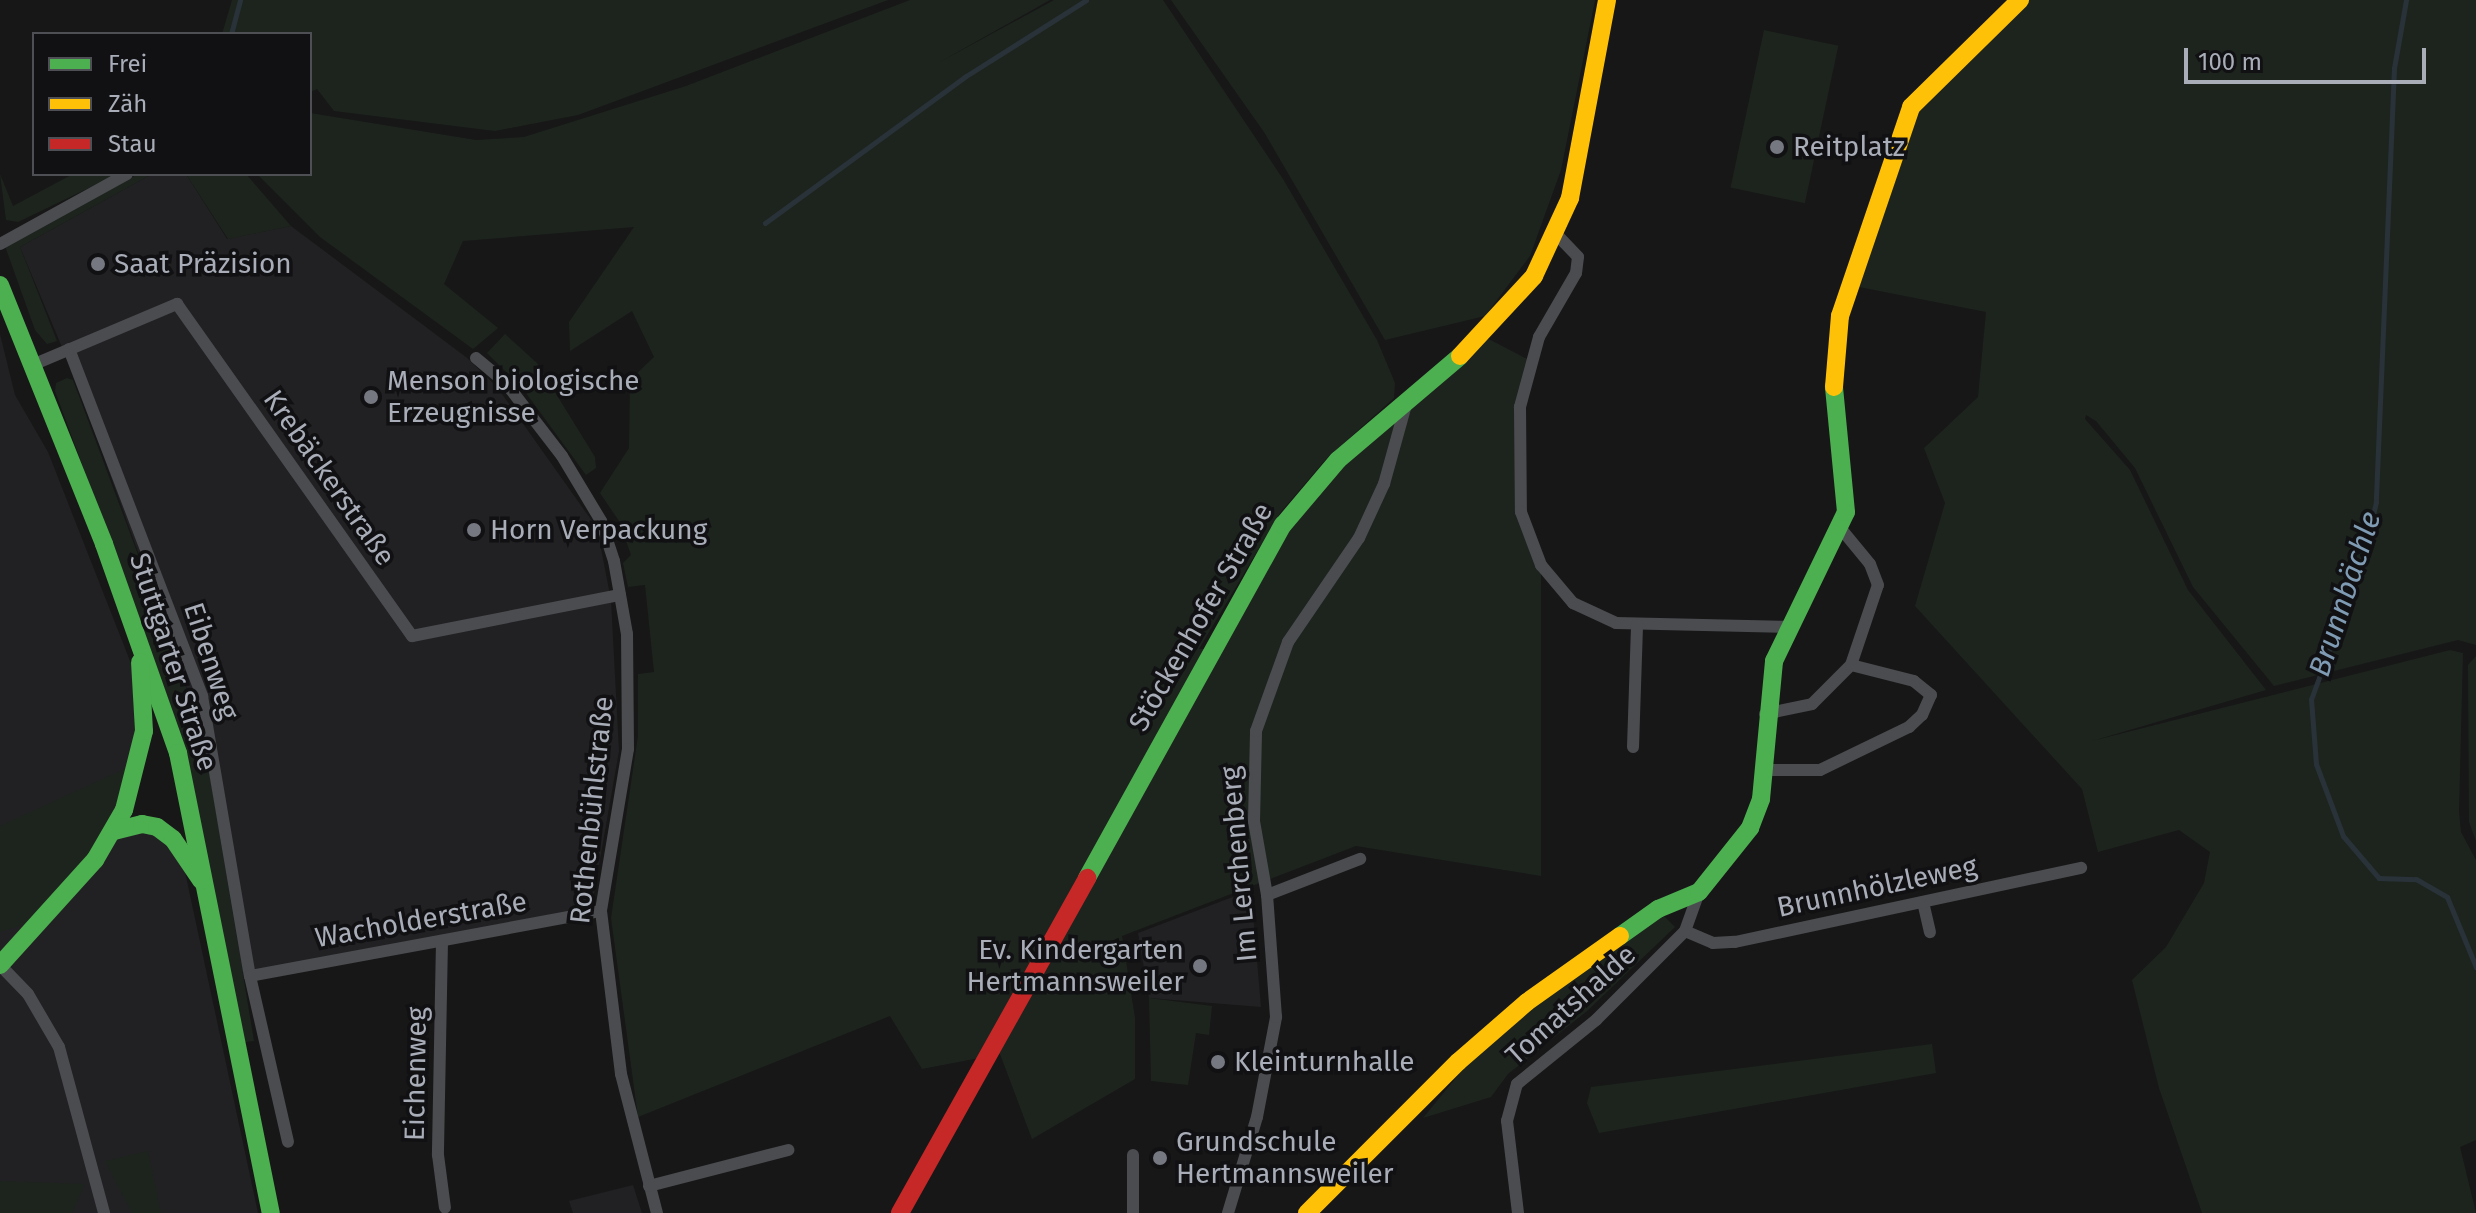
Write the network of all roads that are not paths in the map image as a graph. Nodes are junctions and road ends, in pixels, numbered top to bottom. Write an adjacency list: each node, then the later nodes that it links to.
1 (1607, 0): 4 (main road, Stöckenhofer Straße)
2 (2020, 0): 11 (main road)
3 (123, 176): 5 (street)
4 (1557, 235): 10 (main road, Stöckenhofer Straße); 13 (street)
5 (0, 244)
6 (0, 285): 9 (main road, Stuttgarter Straße)
7 (69, 349): 9 (street, Krebäckerstraße); 12 (street, Krebäckerstraße); 32 (street, Eibenweg)
8 (476, 358): 12 (street, Rothenbühlstraße)
9 (30, 366): 15 (main road, Stuttgarter Straße)
10 (1408, 398): 25 (street, Im Lerchenberg); 41 (main road, Stöckenhofer Straße)
11 (1842, 530): 14 (main road); 16 (street)
12 (620, 595): 27 (street, Rothenbühlstraße)
13 (1637, 625): 14 (street); 18 (street)
14 (1786, 627): 17 (main road)
15 (135, 628): 20 (main road); 23 (main road, Stuttgarter Straße)
16 (1851, 665): 17 (street); 19 (street)
17 (1765, 714): 19 (main road)
18 (1633, 747)
19 (1765, 770): 24 (main road)
20 (114, 831): 23 (main road); 31 (main road)
21 (1360, 859): 25 (street)
22 (2081, 868): 26 (street, Brunnhölzleweg)
23 (205, 885): 39 (main road, Stuttgarter Straße)
24 (1699, 892): 28 (street, Tomatshalde); 44 (main road)
25 (1267, 895): 43 (street, Im Lerchenberg)
26 (1923, 902): 28 (street, Brunnhölzleweg); 29 (street)
27 (601, 911): 30 (street, Wacholderstraße); 36 (street, Rothenbühlstraße)
28 (1685, 931): 45 (street, Tomatshalde)
29 (1930, 932)
30 (442, 941): 32 (street, Wacholderstraße); 37 (street, Eichenweg)
31 (0, 965): 38 (street)
32 (250, 976): 33 (street, Eibenweg)
33 (288, 1142)
34 (788, 1150): 36 (street)
35 (1133, 1155): 42 (street)
36 (649, 1186): 40 (street, Rothenbühlstraße)
37 (445, 1208)
38 (101, 1212)
39 (271, 1213)
40 (657, 1213)
41 (900, 1213)
42 (1133, 1213)
43 (1228, 1213)
44 (1307, 1213)
45 (1518, 1213)

